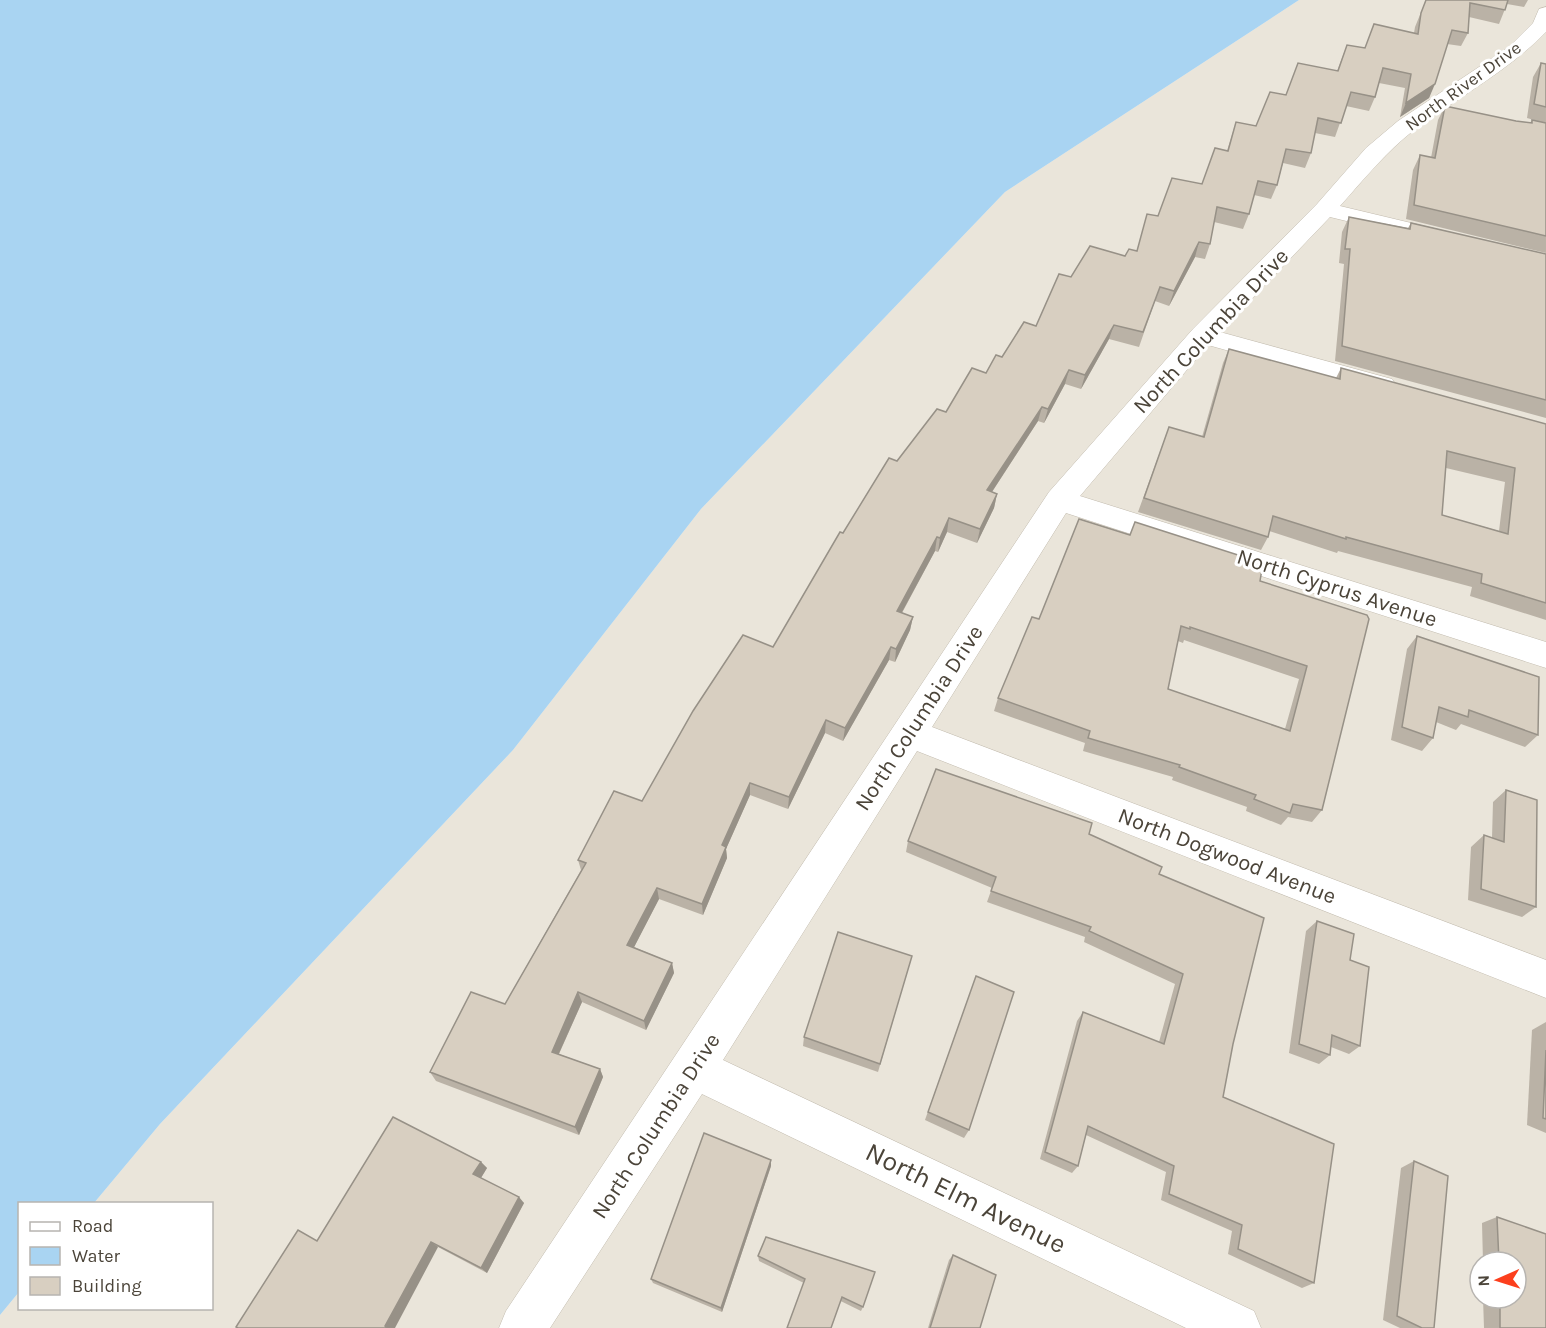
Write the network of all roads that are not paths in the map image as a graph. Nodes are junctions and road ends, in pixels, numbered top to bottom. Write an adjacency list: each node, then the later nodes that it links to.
1 (1545, 21): 2 (street, North River Drive)
2 (1438, 106): 3 (street); 4 (street, North River Drive)
3 (1460, 111)
4 (1374, 153): 5 (street, North Columbia Drive)
5 (1326, 209): 6 (street); 7 (street, North Columbia Drive)
6 (1465, 242)
7 (1202, 335): 8 (street); 9 (street, North Columbia Drive)
8 (1408, 392)
9 (1059, 500): 10 (street, North Cyprus Avenue); 11 (street, North Columbia Drive)
10 (1546, 655)
11 (909, 732): 12 (street, North Dogwood Avenue); 13 (street, North Columbia Drive)
12 (1546, 979)
13 (694, 1068): 14 (street, North Columbia Drive); 15 (street, North Elm Avenue)
14 (523, 1328)
15 (1237, 1328)

